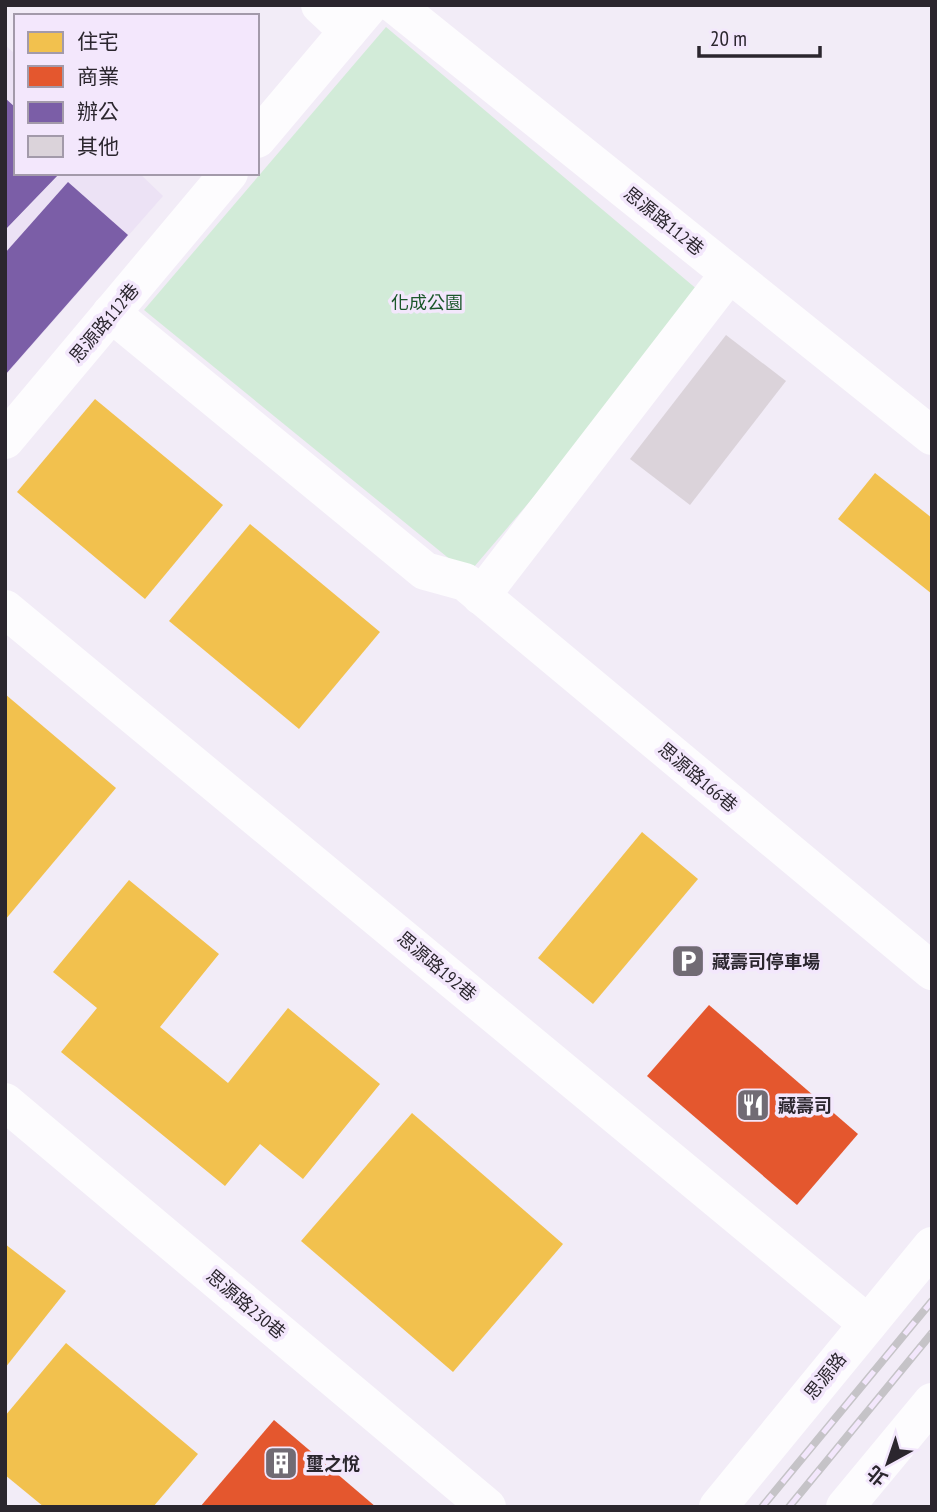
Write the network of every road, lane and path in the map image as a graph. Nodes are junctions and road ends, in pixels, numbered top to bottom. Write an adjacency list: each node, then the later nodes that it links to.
1 (320, 5): 3 (street)
2 (396, 5): 6 (street, 思源路112巷)
3 (359, 18): 4 (street)
4 (259, 137)
5 (227, 175): 7 (street, 思源路112巷)
6 (729, 274): 8 (street, 思源路112巷); 10 (street)
7 (111, 313): 9 (street, 思源路112巷); 10 (street)
8 (932, 436)
9 (5, 440)
10 (473, 589): 12 (street, 思源路166巷)
11 (5, 609): 15 (street, 思源路192巷)
12 (932, 971)
13 (5, 1102): 17 (street, 思源路230巷)
14 (932, 1246): 15 (street, 思源路)
15 (868, 1324): 18 (street, 思源路)
16 (932, 1402): 19 (street)
17 (487, 1507)
18 (718, 1507)
19 (845, 1507)

